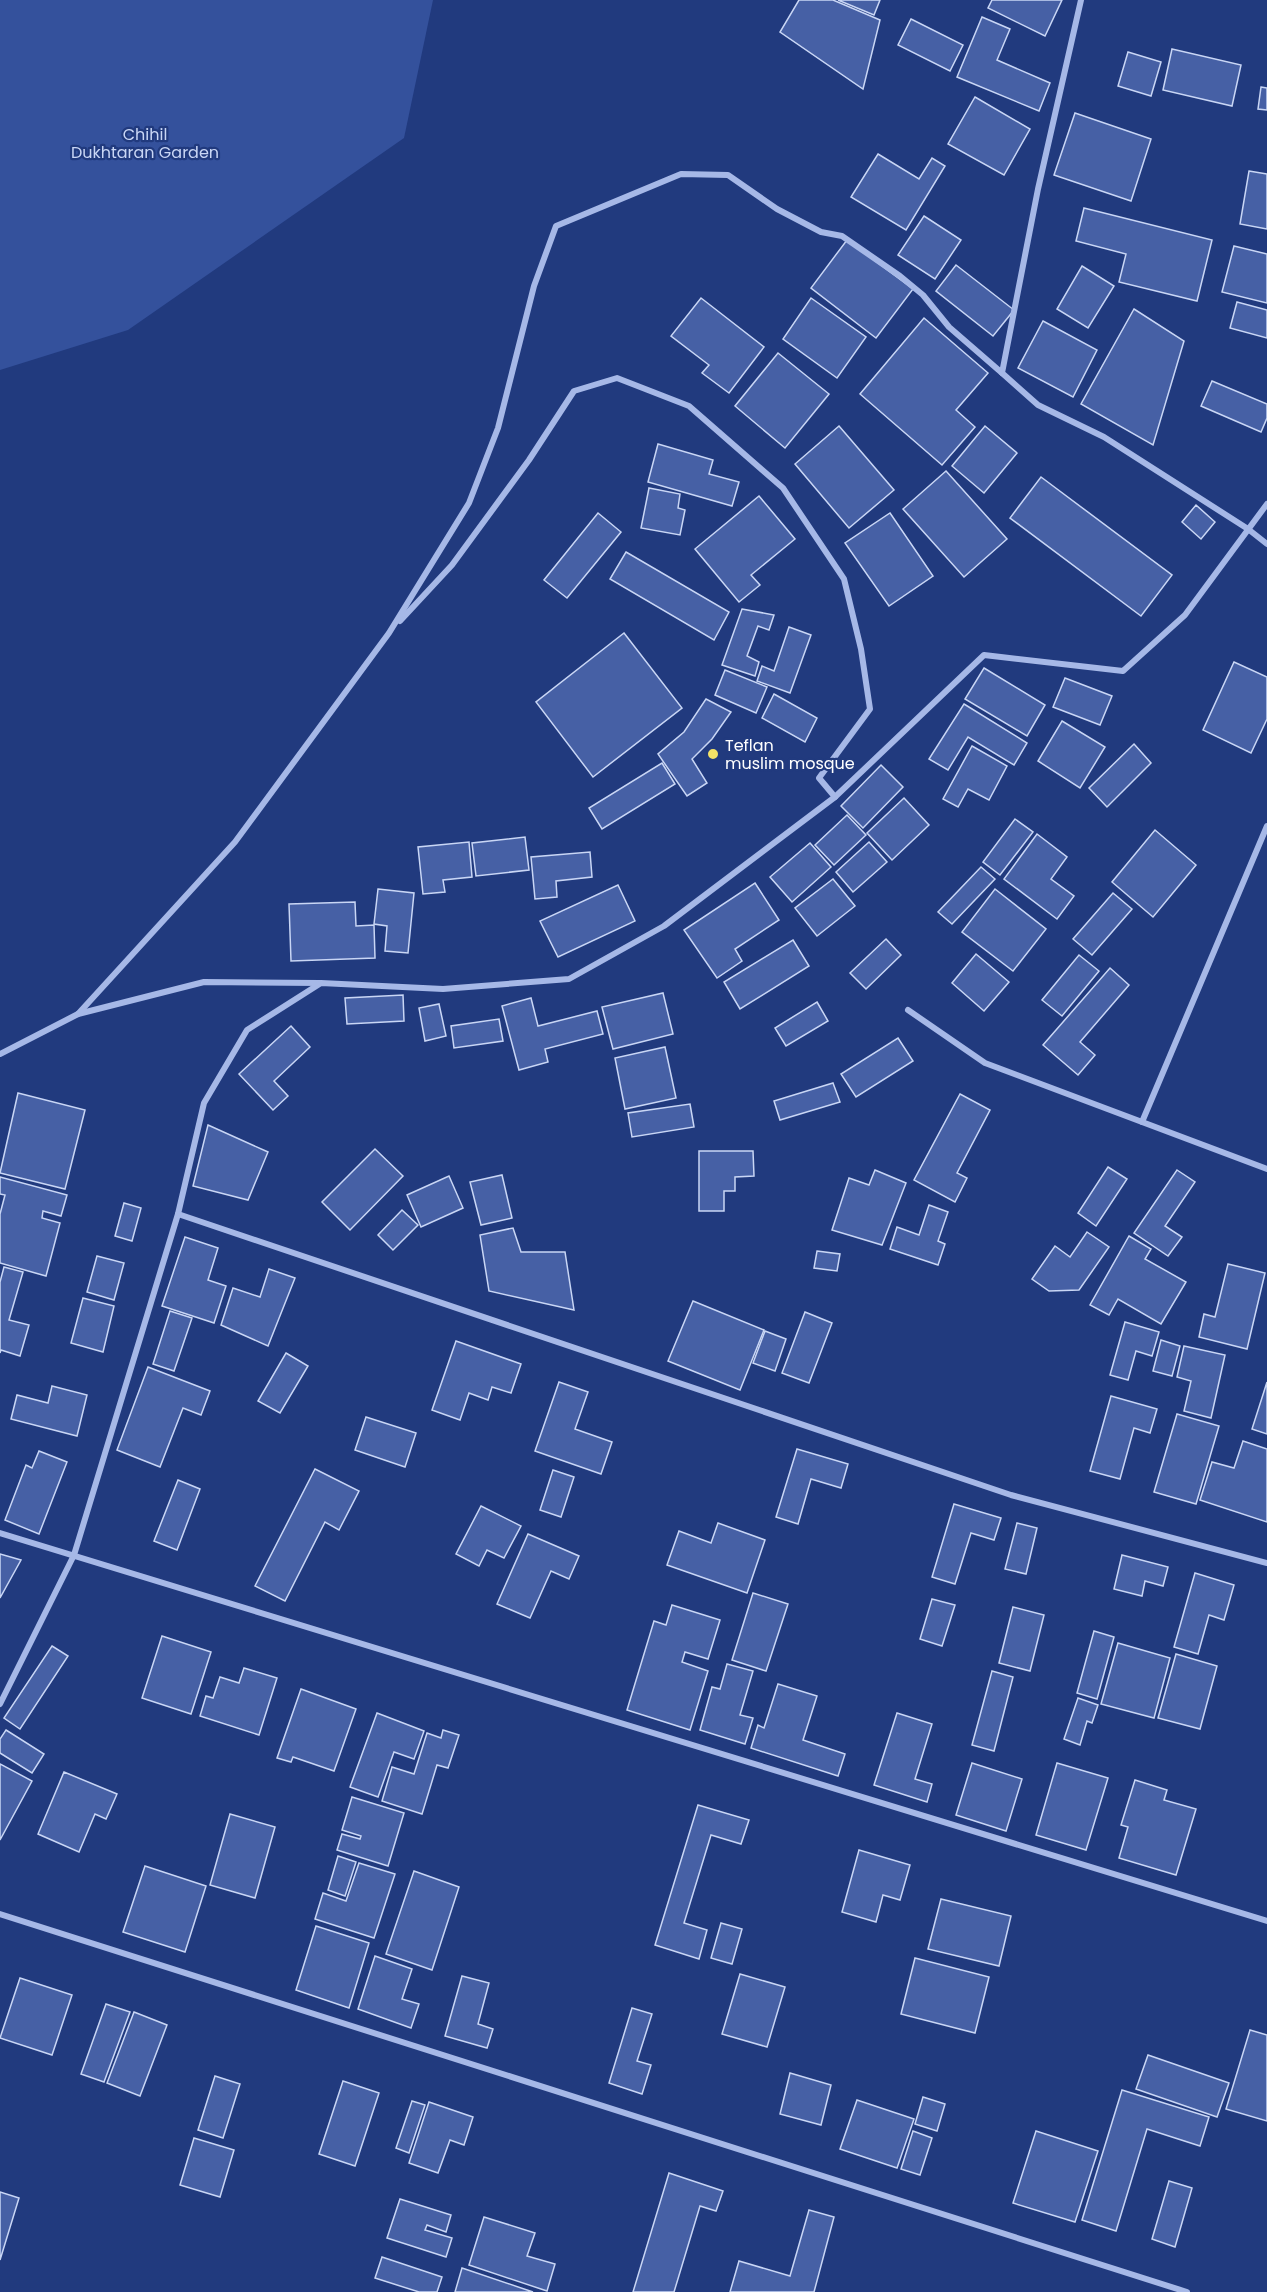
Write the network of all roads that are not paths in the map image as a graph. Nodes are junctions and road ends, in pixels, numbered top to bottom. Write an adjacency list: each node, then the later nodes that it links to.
1 (1081, 0): 2 (street)
2 (1002, 373): 4 (street); 6 (street)
3 (1267, 504): 4 (street)
4 (1248, 529): 5 (street); 7 (street)
5 (1267, 544)
6 (389, 633): 7 (street); 11 (street)
7 (835, 796): 9 (street)
8 (1267, 826): 13 (street)
9 (321, 983): 11 (street); 15 (street)
10 (908, 1010): 13 (street)
11 (78, 1014): 12 (street)
12 (0, 1054)
13 (1142, 1122): 14 (street)
14 (1267, 1169)
15 (178, 1214): 17 (street); 18 (street)
16 (0, 1533): 17 (street)
17 (74, 1555): 19 (street); 21 (street)
18 (1267, 1563)
19 (0, 1704)
20 (0, 1914): 22 (street)
21 (1267, 1921)
22 (1187, 2292)

